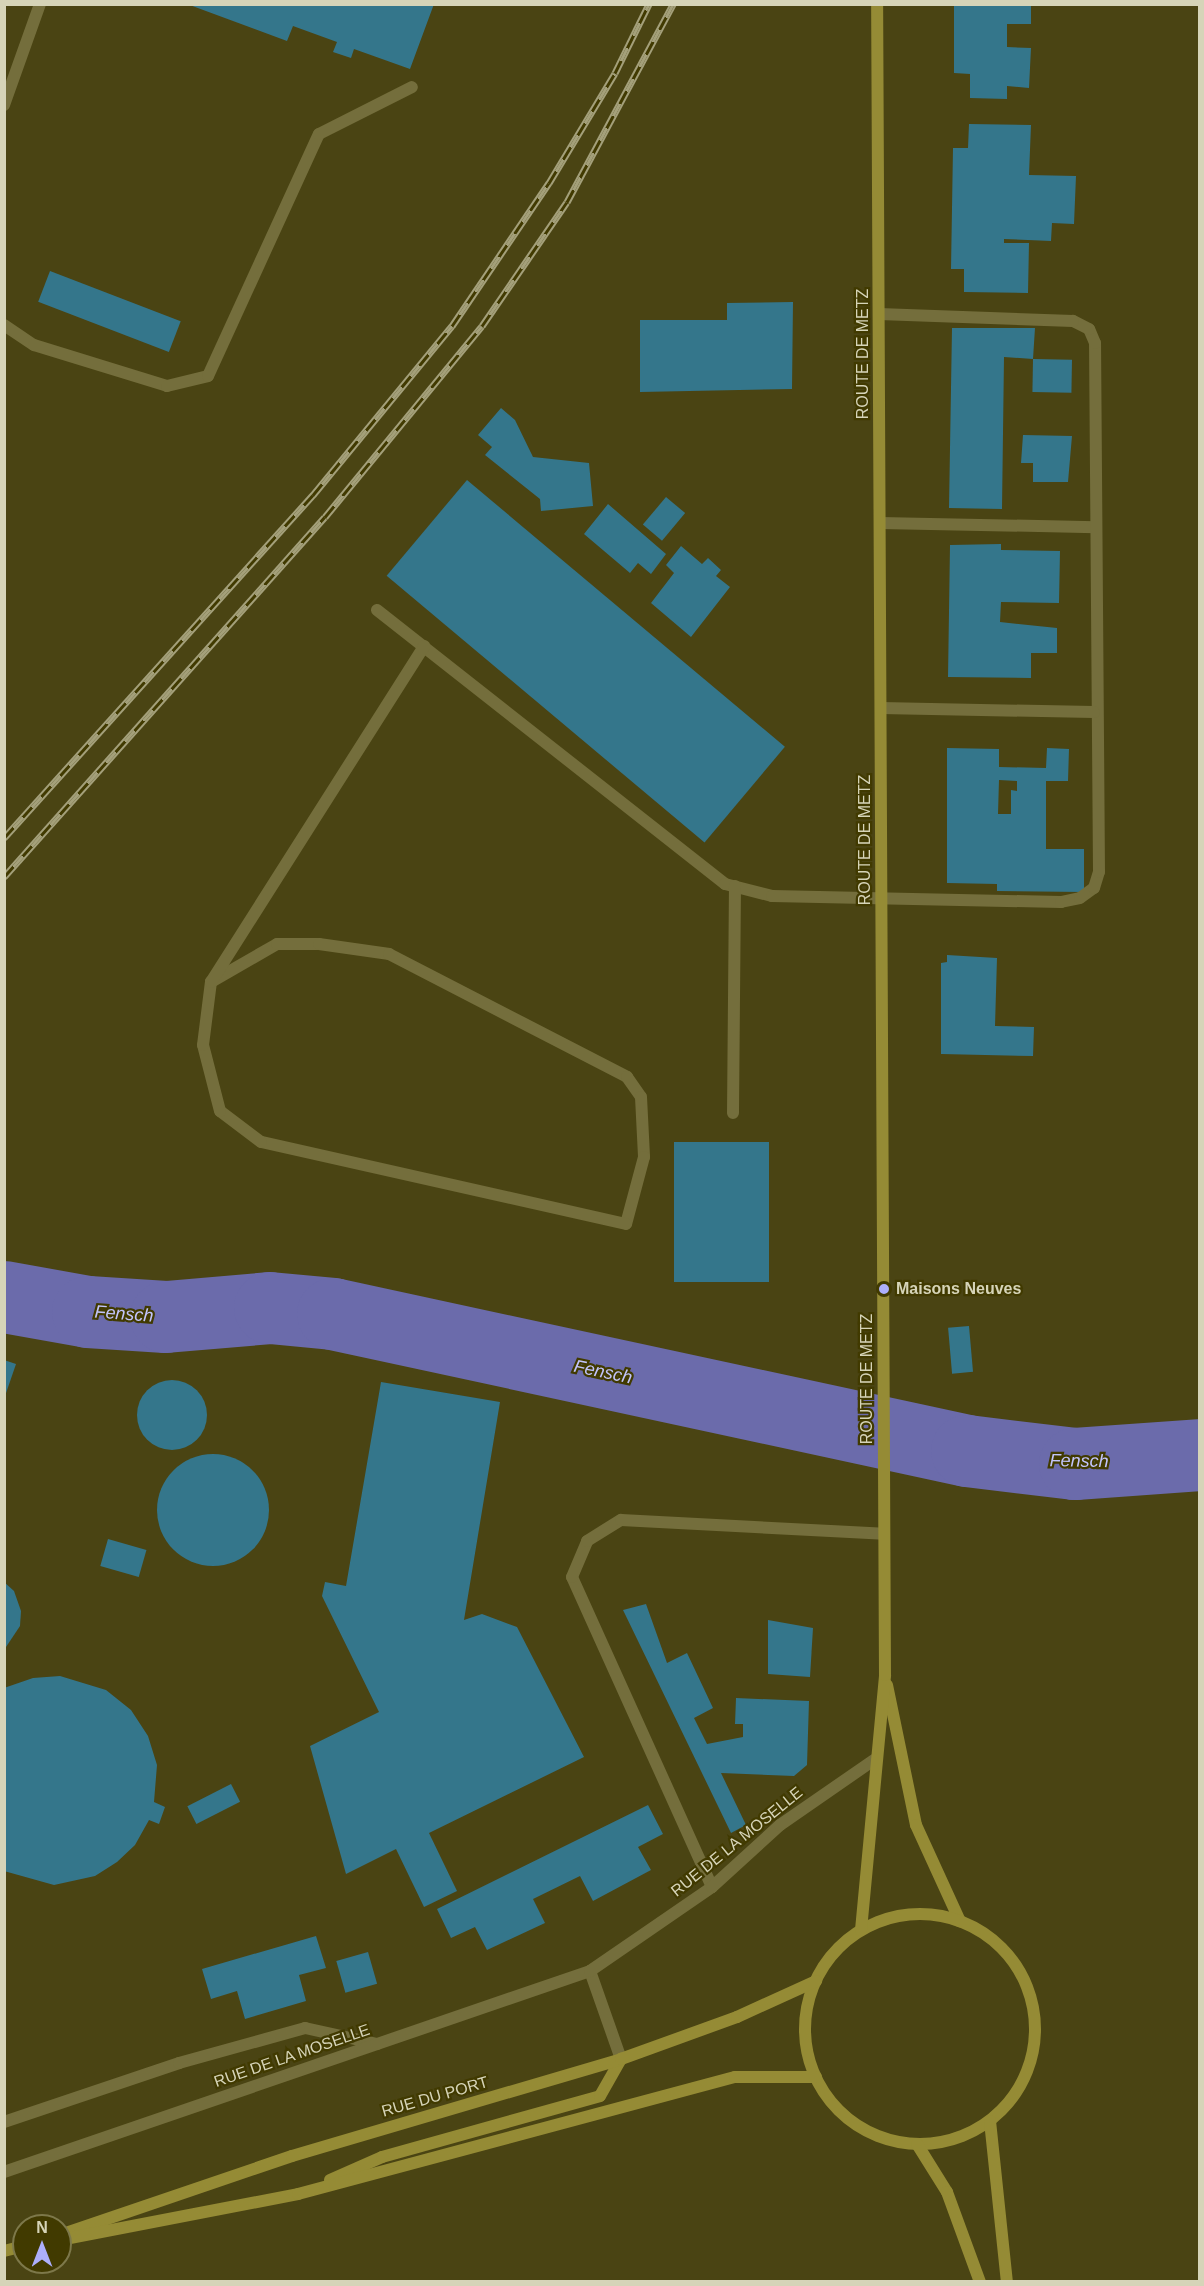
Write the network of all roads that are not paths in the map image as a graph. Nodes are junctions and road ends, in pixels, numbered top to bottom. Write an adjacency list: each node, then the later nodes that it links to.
1 (40, 4): 4 (street)
2 (877, 4): 5 (main road, ROUTE DE METZ)
3 (411, 87): 6 (street)
4 (4, 105)
5 (879, 314): 7 (main road, ROUTE DE METZ); 8 (street)
6 (4, 325)
7 (880, 523): 8 (street); 11 (main road, ROUTE DE METZ)
8 (1096, 527): 12 (street)
9 (377, 610): 10 (street)
10 (424, 646): 13 (street); 15 (street)
11 (881, 708): 12 (street); 14 (main road, ROUTE DE METZ)
12 (1094, 712): 14 (street)
13 (735, 886): 14 (street); 16 (street)
14 (882, 899): 17 (main road, ROUTE DE METZ)
15 (211, 982): 15 (street)
16 (733, 1113)
17 (884, 1534): 18 (main road, ROUTE DE METZ); 20 (street)
18 (885, 1675): 19 (main road, ROUTE DE METZ); 21 (main road, ROUTE DE METZ)
19 (874, 1760): 20 (street, RUE DE LA MOSELLE); 22 (main road, ROUTE DE METZ)
20 (712, 1887): 23 (street, RUE DE LA MOSELLE)
21 (960, 1921): 22 (main road); 28 (main road)
22 (861, 1930): 24 (main road)
23 (590, 1971): 25 (street, RUE DE LA MOSELLE); 26 (street)
24 (816, 1981): 26 (main road, RUE DU PORT); 27 (main road)
25 (377, 2044): 29 (street); 31 (street, RUE DE LA MOSELLE)
26 (621, 2059): 32 (main road); 33 (main road, RUE DU PORT)
27 (816, 2077): 30 (main road); 32 (main road)
28 (990, 2121): 30 (main road); 36 (main road)
29 (4, 2122)
30 (917, 2144): 35 (main road)
31 (4, 2172)
32 (298, 2194): 34 (main road)
33 (72, 2231)
34 (72, 2238)
35 (980, 2282)
36 (1007, 2282)

